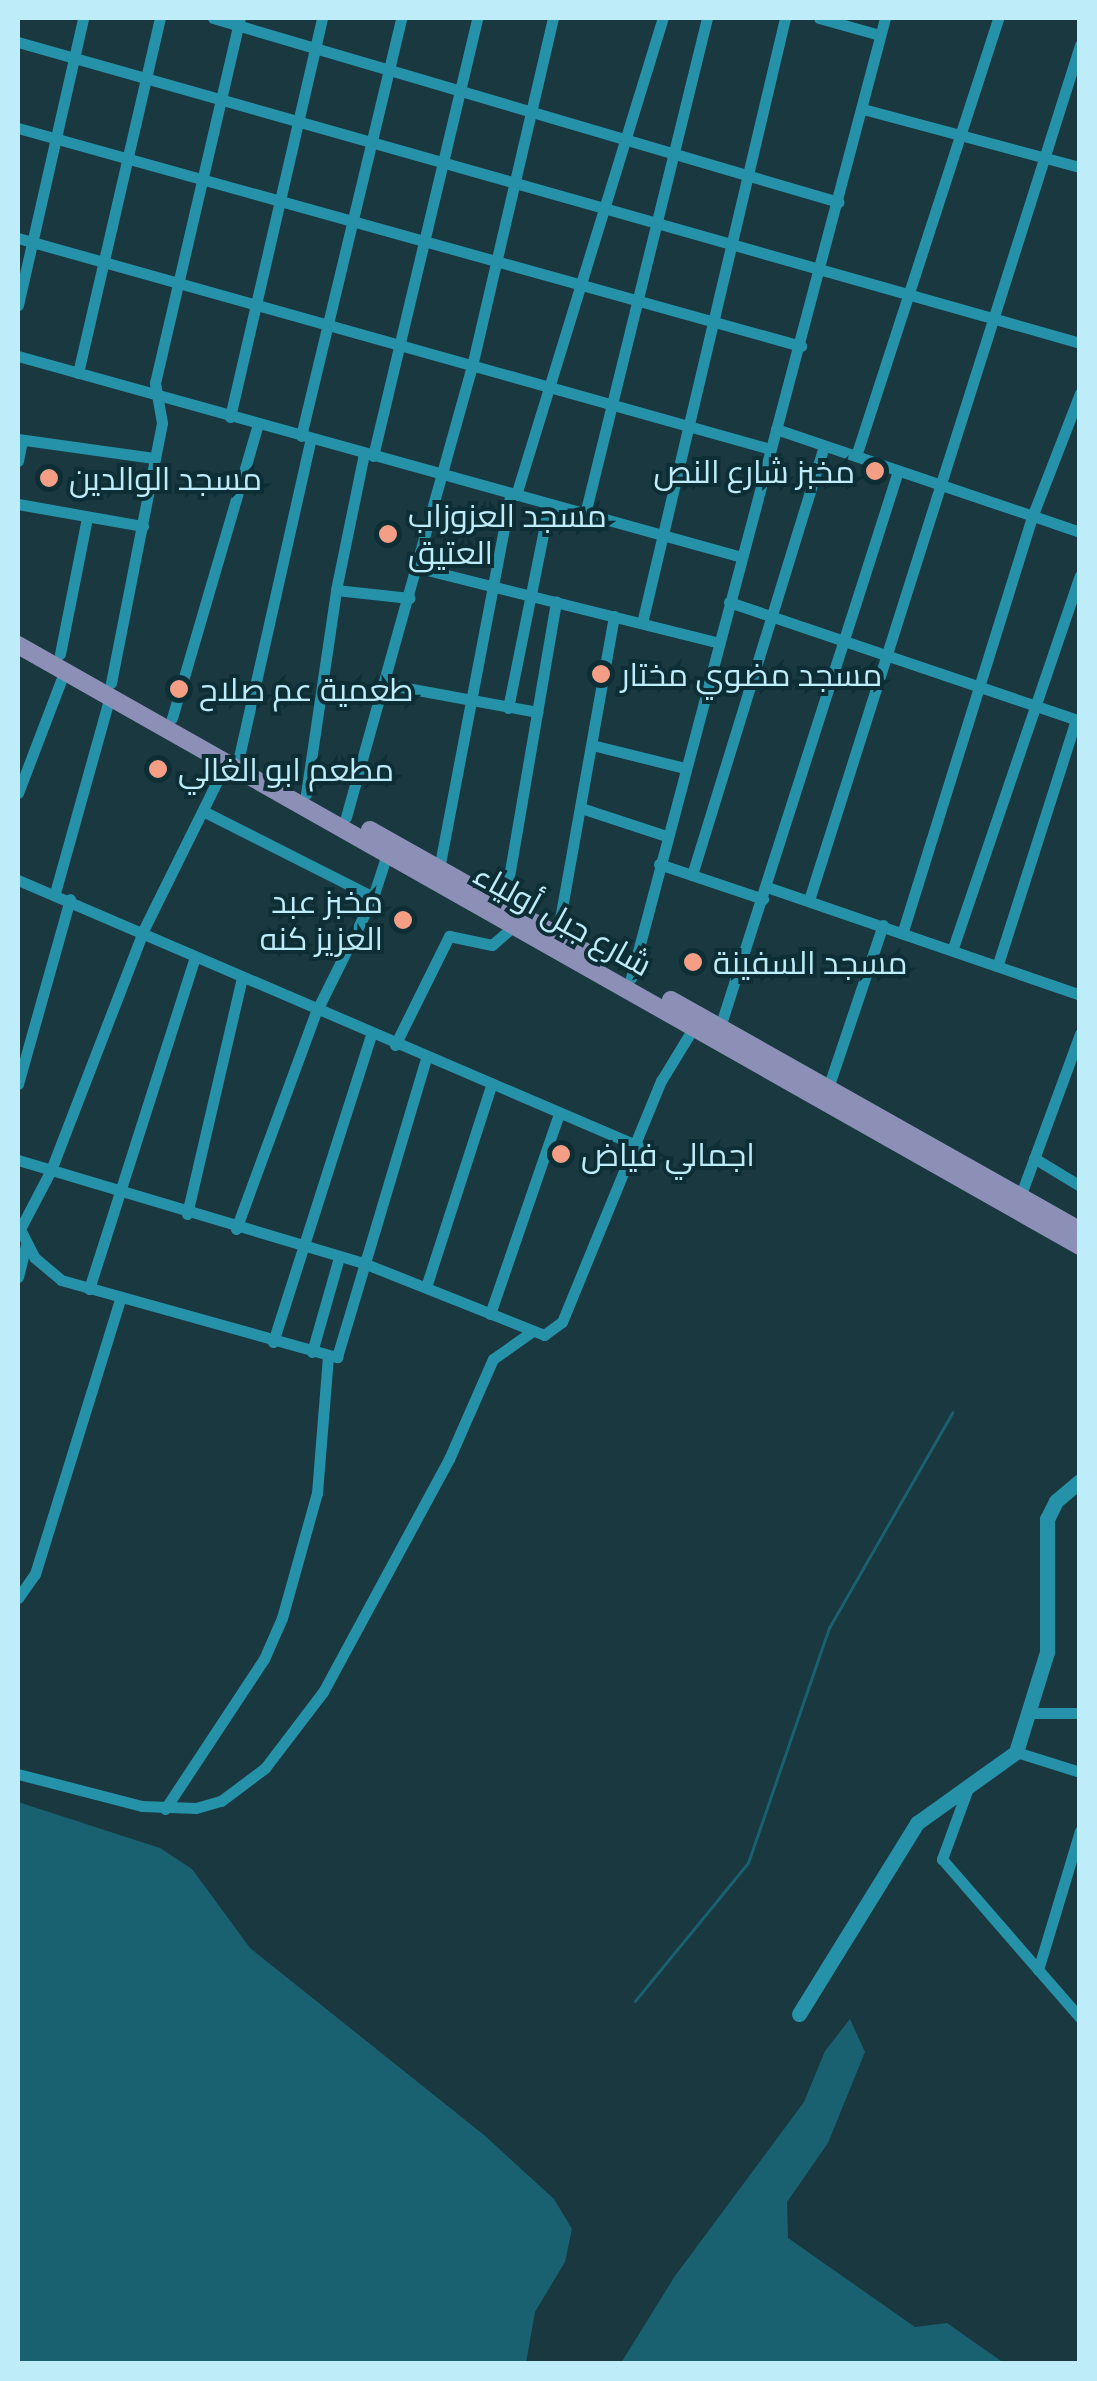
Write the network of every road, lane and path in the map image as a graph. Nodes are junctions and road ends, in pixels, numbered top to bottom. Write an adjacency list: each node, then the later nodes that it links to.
1 (83, 18): 19 (street)
2 (160, 18): 21 (street)
3 (213, 18): 14 (street)
4 (322, 18): 18 (street)
5 (401, 18): 20 (street)
6 (477, 18): 22 (street)
7 (553, 18): 25 (street)
8 (663, 18): 30 (street)
9 (707, 18): 32 (street)
10 (785, 18): 37 (street)
11 (819, 18): 15 (street)
12 (885, 18): 15 (street)
13 (998, 18): 28 (street)
14 (239, 21): 18 (street); 23 (street)
15 (880, 36): 24 (street)
16 (18, 42): 19 (street)
17 (1080, 45): 34 (street)
18 (315, 46): 20 (street); 26 (street)
19 (74, 58): 21 (street); 29 (street)
20 (389, 70): 22 (street); 31 (street)
21 (145, 80): 23 (street); 33 (street)
22 (460, 89): 25 (street); 35 (street)
23 (221, 102): 26 (street); 38 (street)
24 (863, 109): 28 (street); 41 (street)
25 (530, 110): 30 (street); 39 (street)
26 (296, 124): 31 (street); 40 (street)
27 (18, 128): 29 (street)
28 (962, 134): 34 (street); 54 (street)
29 (58, 138): 33 (street); 46 (street)
30 (628, 140): 32 (street); 42 (street)
31 (371, 144): 35 (street); 43 (street)
32 (674, 153): 37 (street); 44 (street)
33 (130, 157): 38 (street); 50 (street)
34 (1045, 158): 36 (street); 58 (street)
35 (444, 166): 39 (street); 47 (street)
36 (1080, 167)
37 (750, 176): 41 (street); 48 (street)
38 (202, 177): 40 (street); 52 (street)
39 (512, 186): 42 (street); 49 (street)
40 (278, 199): 43 (street); 57 (street)
41 (838, 202): 51 (street)
42 (606, 212): 44 (street); 53 (street)
43 (354, 220): 47 (street); 60 (street)
44 (655, 226): 48 (street); 55 (street)
45 (18, 238): 46 (street)
46 (32, 242): 50 (street); 56 (street)
47 (426, 243): 49 (street); 63 (street)
48 (730, 247): 51 (street); 59 (street)
49 (495, 263): 53 (street); 65 (street)
50 (107, 264): 52 (street); 66 (street)
51 (821, 271): 54 (street); 62 (street)
52 (177, 284): 57 (street); 69 (street)
53 (583, 285): 55 (street); 67 (street)
54 (909, 293): 58 (street); 80 (street)
55 (640, 301): 59 (street); 70 (street)
56 (18, 305)
57 (254, 306): 60 (street); 71 (street)
58 (997, 320): 61 (street); 85 (street)
59 (714, 322): 62 (street); 73 (street)
60 (328, 326): 63 (street); 75 (street)
61 (1080, 343)
62 (801, 346): 74 (street)
63 (398, 347): 65 (street); 79 (street)
64 (18, 356): 66 (street)
65 (472, 366): 67 (street); 84 (street)
66 (78, 373): 69 (street)
67 (550, 388): 70 (street); 86 (street)
68 (1080, 393): 90 (street)
69 (156, 395): 71 (street); 81 (street)
70 (613, 406): 73 (street); 89 (street)
71 (230, 417): 72 (street)
72 (258, 424): 75 (street); 120 (street)
73 (686, 427): 78 (street); 94 (street)
74 (776, 429): 77 (street); 78 (street)
75 (306, 437): 79 (street); 123 (street)
76 (20, 440): 81 (street); 82 (street)
77 (824, 446): 80 (street); 105 (street)
78 (770, 449): 95 (street)
79 (369, 455): 84 (street); 99 (street)
80 (856, 456): 83 (street)
81 (154, 458): 92 (street)
82 (18, 461)
83 (898, 472): 85 (street); 108 (street)
84 (443, 475): 86 (street); 96 (street)
85 (941, 486): 90 (street); 111 (street)
86 (514, 494): 88 (street); 98 (street)
87 (18, 504): 91 (street)
88 (548, 504): 89 (street); 100 (street)
89 (585, 514): 94 (street)
90 (1032, 517): 93 (street); 114 (street)
91 (86, 518): 92 (street); 112 (street)
92 (143, 526): 115 (street)
93 (1080, 532)
94 (661, 534): 95 (street); 106 (street)
95 (742, 558): 103 (street)
96 (419, 568): 98 (street); 101 (street)
97 (1080, 576): 117 (street)
98 (492, 584): 100 (street); 116 (street)
99 (336, 590): 101 (street); 127 (street)
100 (531, 594): 102 (street); 118 (street)
101 (410, 598): 113 (street)
102 (556, 601): 104 (street); 119 (street)
103 (729, 602): 105 (street); 109 (street)
104 (614, 616): 106 (street); 122 (street)
105 (774, 616): 108 (street); 135 (street)
106 (642, 623): 109 (street)
107 (18, 631): 112 (main road, شارع جبل أولياء)
108 (843, 641): 111 (street); 138 (street)
109 (719, 642): 124 (street)
110 (18, 644): 112 (main road, شارع جبل أولياء)
111 (888, 656): 114 (street); 141 (street)
112 (62, 662): 115 (main road, شارع جبل أولياء); 126 (street)
113 (385, 684): 116 (street); 130 (street)
114 (980, 686): 117 (street); 145 (street)
115 (110, 690): 120 (main road, شارع جبل أولياء); 123 (main road, شارع جبل أولياء); 137 (street)
116 (468, 700): 118 (street); 134 (street)
117 (1031, 704): 121 (street); 148 (street)
118 (508, 708): 119 (street)
119 (537, 712): 142 (street)
120 (172, 718): 123 (main road, شارع جبل أولياء)
121 (1078, 720): 150 (street)
122 (592, 745): 124 (street); 128 (street)
123 (233, 759): 125 (main road, شارع جبل أولياء); 129 (street)
124 (685, 768): 131 (street)
125 (282, 788): 127 (main road, شارع جبل أولياء); 132 (main road, شارع جبل أولياء)
126 (18, 793)
127 (306, 794): 130 (main road, شارع جبل أولياء)
128 (581, 808): 131 (street); 147 (street)
129 (203, 810): 139 (street); 146 (street)
130 (346, 817): 134 (main road, شارع جبل أولياء)
131 (666, 836): 133 (street)
132 (386, 854): 139 (street); 144 (main road, شارع جبل أولياء)
133 (659, 864): 135 (street); 152 (street)
134 (439, 869): 142 (main road, شارع جبل أولياء)
135 (692, 875): 138 (street)
136 (18, 880): 137 (street)
137 (55, 893): 140 (street)
138 (765, 893): 141 (street); 156 (street)
139 (373, 898): 154 (street)
140 (70, 899): 146 (street); 162 (street)
141 (810, 900): 143 (street)
142 (504, 906): 147 (main road, شارع جبل أولياء)
143 (884, 925): 145 (street); 163 (street)
144 (514, 926): 155 (main road, شارع جبل أولياء); 159 (street)
145 (903, 931): 148 (street)
146 (142, 932): 149 (street); 168 (street)
147 (558, 936): 152 (main road, شارع جبل أولياء)
148 (952, 948): 150 (street)
149 (195, 956): 151 (street); 170 (street)
150 (998, 964): 153 (street)
151 (242, 978): 154 (street); 172 (street)
152 (630, 978): 156 (main road, شارع جبل أولياء)
153 (1080, 995)
154 (316, 1012): 158 (street); 173 (street)
155 (694, 1026): 165 (street); 174 (main road, شارع جبل أولياء)
156 (720, 1027): 163 (main road, شارع جبل أولياء)
157 (1080, 1034): 166 (street)
158 (371, 1035): 159 (street); 176 (street)
159 (395, 1045): 160 (street)
160 (426, 1059): 161 (street); 178 (street)
161 (492, 1083): 164 (street); 180 (street)
162 (18, 1084)
163 (828, 1088): 171 (main road, شارع جبل أولياء)
164 (558, 1114): 165 (street); 183 (street)
165 (638, 1146): 184 (street)
166 (1034, 1158): 169 (street); 171 (street)
167 (18, 1160): 168 (street)
168 (51, 1170): 170 (street); 175 (street)
169 (1080, 1186)
170 (119, 1195): 172 (street); 181 (street)
171 (1020, 1197): 174 (main road, شارع جبل أولياء)
172 (187, 1214): 173 (street)
173 (236, 1229): 176 (street)
174 (1079, 1233)
175 (22, 1237): 179 (street); 181 (street)
176 (298, 1246): 177 (street); 185 (street)
177 (340, 1257): 178 (street); 186 (street)
178 (366, 1264): 180 (street); 187 (street)
179 (18, 1277)
180 (426, 1287): 183 (street)
181 (89, 1290): 182 (street)
182 (120, 1300): 185 (street); 189 (street)
183 (490, 1314): 184 (street)
184 (530, 1333): 196 (street)
185 (272, 1342): 186 (street)
186 (312, 1352): 187 (street)
187 (328, 1358): 196 (street)
188 (1080, 1481): 191 (street)
189 (18, 1598)
190 (1080, 1712): 191 (street)
191 (1031, 1713): 192 (street)
192 (1016, 1752): 193 (street); 195 (street)
193 (1080, 1772)
194 (18, 1774): 196 (street)
195 (968, 1788): 199 (street); 200 (street)
196 (165, 1809)
197 (1080, 1831): 198 (street)
198 (1073, 1871): 199 (street)
199 (1038, 1970): 201 (street)
200 (799, 2014)
201 (1080, 2018)

